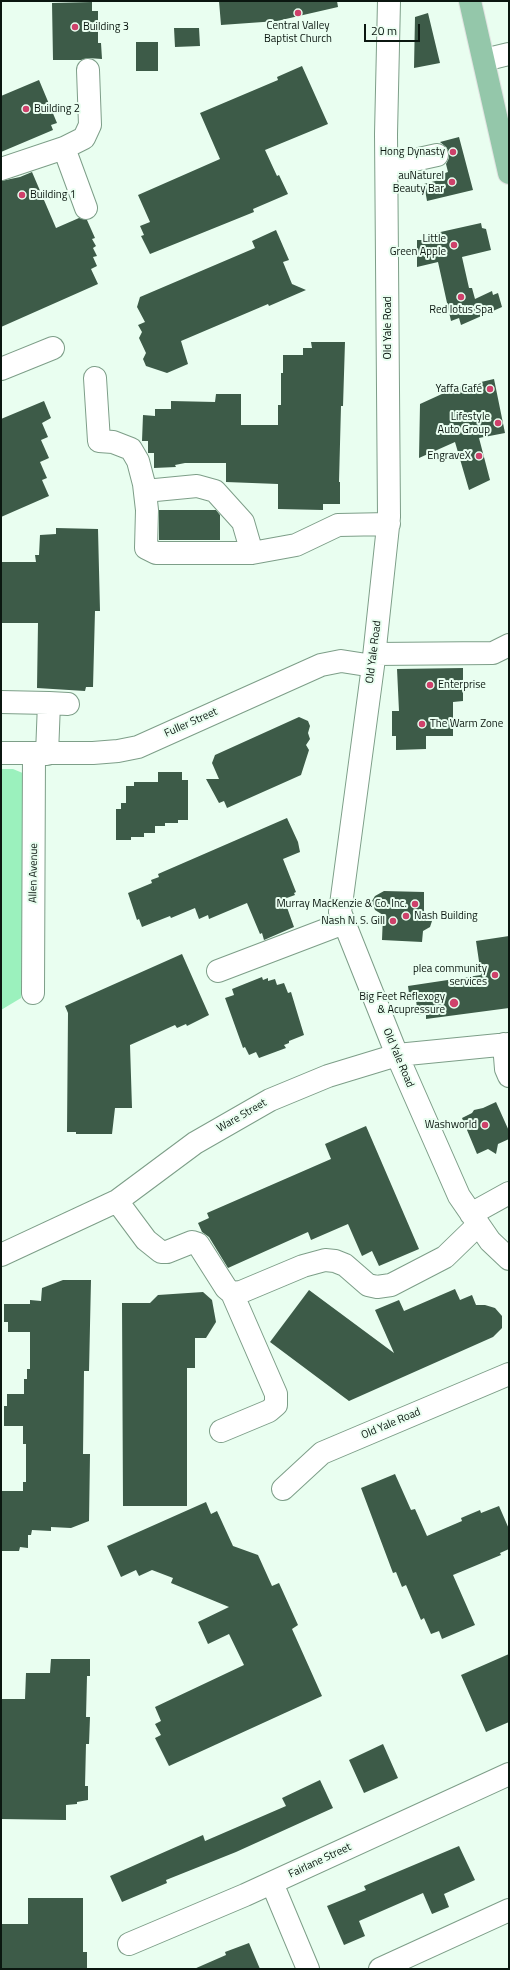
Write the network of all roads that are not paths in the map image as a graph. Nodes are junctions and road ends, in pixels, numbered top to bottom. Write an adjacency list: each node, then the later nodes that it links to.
1 (389, 1): 9 (street, Old Yale Road)
2 (470, 1): 4 (main road)
3 (509, 54): 4 (street)
4 (484, 60): 6 (main road)
5 (88, 70): 7 (street)
6 (504, 126): 11 (main road)
7 (64, 148): 10 (street); 12 (street)
8 (437, 155): 9 (street)
9 (387, 166): 17 (street, Old Yale Road)
10 (1, 169)
11 (509, 173)
12 (86, 208)
13 (53, 348): 14 (street)
14 (1, 369)
15 (95, 378): 16 (street)
16 (145, 491): 18 (street); 18 (street)
17 (389, 524): 18 (street); 20 (street, Old Yale Road)
18 (252, 553)
19 (509, 645): 20 (street, Fuller Street)
20 (374, 660): 23 (street, Fuller Street); 24 (street, Old Yale Road)
21 (1, 702): 23 (street, Allen Avenue)
22 (1, 753): 23 (street, Fuller Street)
23 (41, 754): 26 (street, Allen Avenue)
24 (344, 923): 25 (street); 28 (street, Old Yale Road)
25 (218, 971)
26 (33, 992)
27 (506, 1044): 28 (street, Ware Street); 29 (street)
28 (396, 1055): 31 (street, Ware Street); 32 (street, Old Yale Road)
29 (509, 1076)
30 (509, 1193): 32 (street)
31 (117, 1201): 33 (street, Ware Street); 35 (street)
32 (475, 1219): 34 (street, Old Yale Road); 35 (street)
33 (1, 1255)
34 (509, 1258)
35 (232, 1293): 37 (street)
36 (509, 1374): 38 (street, Old Yale Road)
37 (221, 1431)
38 (283, 1489)
39 (509, 1774): 40 (street, Fairlane Street)
40 (272, 1884): 42 (street, Fairlane Street); 43 (street)
41 (509, 1910): 44 (street)
42 (129, 1944)
43 (308, 1969)
44 (380, 1969)

